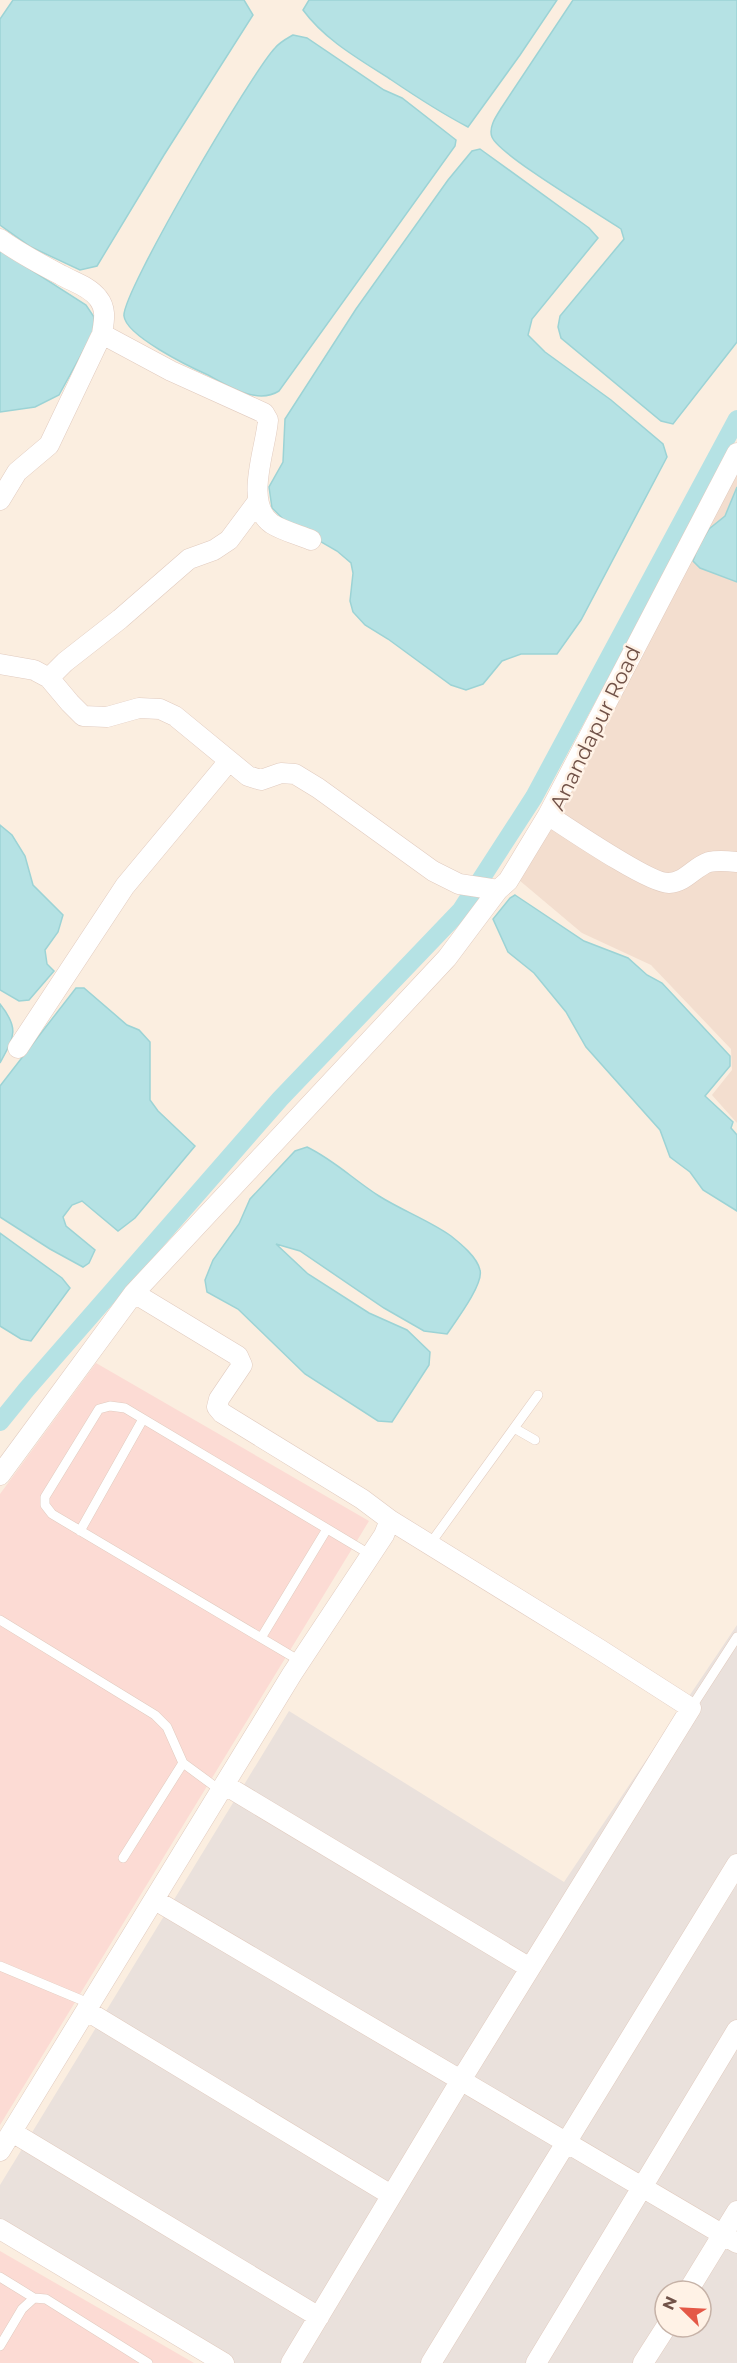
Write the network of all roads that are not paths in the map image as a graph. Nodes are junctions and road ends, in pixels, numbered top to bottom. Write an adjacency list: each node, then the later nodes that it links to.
1 (0, 239): 2 (street)
2 (102, 334): 4 (street); 5 (street)
3 (737, 453): 10 (street, Anandapur Road)
4 (0, 500)
5 (258, 501): 6 (street); 8 (street)
6 (311, 540)
7 (0, 664): 8 (street)
8 (50, 678): 9 (street)
9 (228, 761): 12 (street); 13 (street)
10 (548, 815): 11 (street, Anandapur Road); 12 (street)
11 (737, 862)
12 (490, 889): 14 (street)
13 (18, 1048)
14 (134, 1293): 19 (street); 20 (street)
15 (538, 1395): 17 (lane)
16 (143, 1419): 21 (lane); 22 (lane); 22 (lane)
17 (514, 1428): 18 (lane); 23 (lane)
18 (535, 1440)
19 (0, 1475)
20 (390, 1520): 23 (street); 24 (street)
21 (327, 1529): 24 (lane); 27 (lane)
22 (81, 1531): 27 (lane)
23 (430, 1544): 29 (street)
24 (371, 1555): 28 (street)
25 (0, 1620): 30 (lane)
26 (737, 1637): 29 (lane)
27 (261, 1638): 28 (lane)
28 (300, 1661): 31 (street)
29 (691, 1708): 36 (street)
30 (183, 1764): 31 (lane); 32 (lane)
31 (223, 1788): 34 (street); 36 (street)
32 (123, 1858)
33 (737, 1864): 41 (street)
34 (155, 1900): 37 (street); 39 (street)
35 (0, 1966): 37 (lane)
36 (530, 1968): 39 (street)
37 (89, 2008): 40 (street); 44 (street)
38 (737, 2030): 43 (street)
39 (461, 2080): 41 (street); 44 (street)
40 (6, 2128): 42 (street); 51 (street)
41 (567, 2143): 43 (street); 57 (street)
42 (0, 2151)
43 (641, 2186): 47 (street); 58 (street)
44 (391, 2195): 51 (street)
45 (737, 2211): 47 (street)
46 (0, 2229): 55 (street)
47 (730, 2239): 49 (street)
48 (0, 2277): 50 (lane)
49 (698, 2279)
50 (34, 2298): 53 (lane); 54 (lane)
51 (319, 2317): 56 (street)
52 (658, 2339): 59 (street)
53 (0, 2346)
54 (148, 2363)
55 (224, 2363)
56 (291, 2363)
57 (430, 2363)
58 (536, 2363)
59 (643, 2363)

